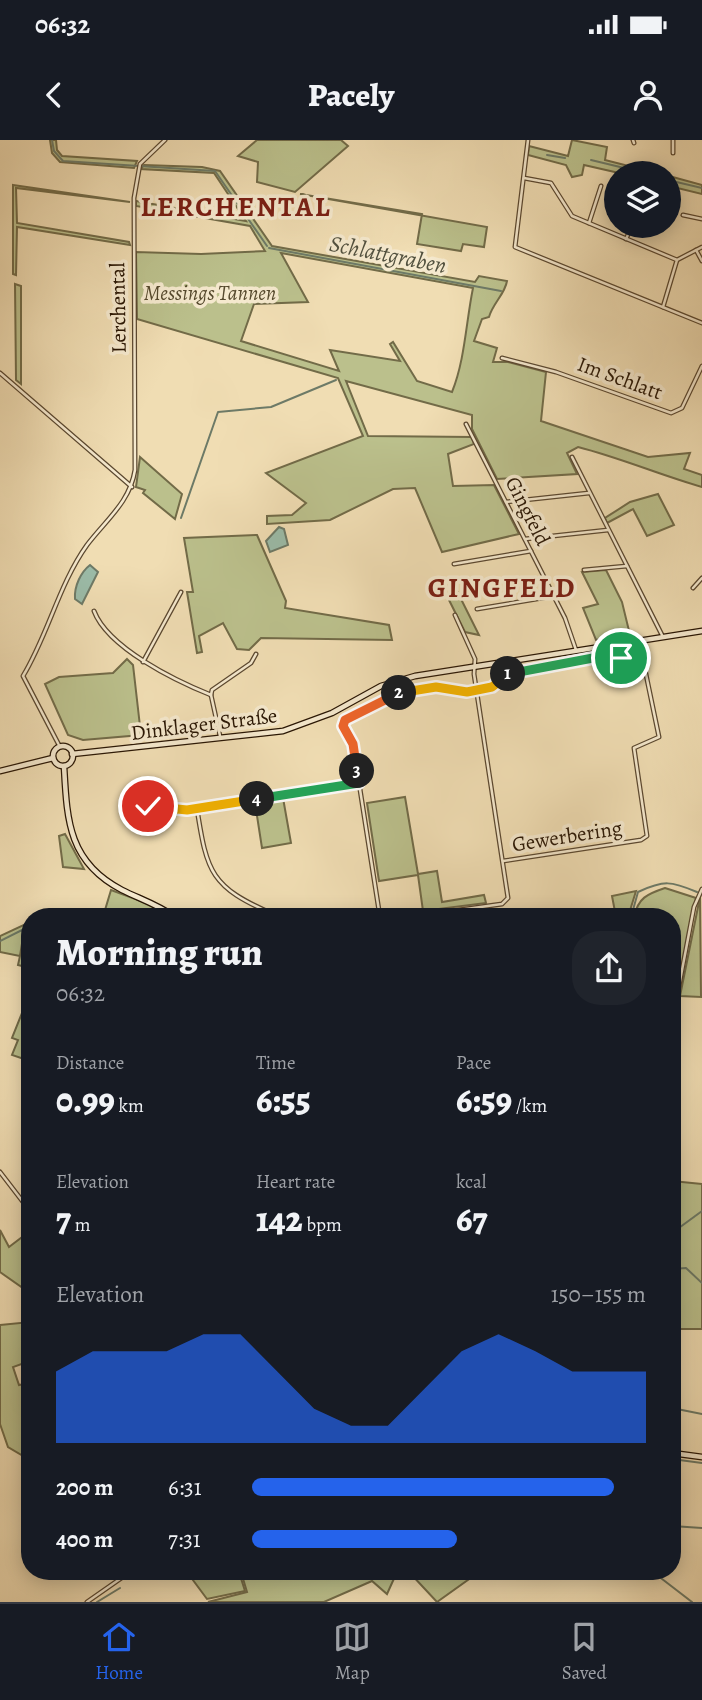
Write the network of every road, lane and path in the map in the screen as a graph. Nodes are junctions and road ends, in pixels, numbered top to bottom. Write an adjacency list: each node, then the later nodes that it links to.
1 (165, 140): 22 (street, Lerchental)
2 (528, 140): 5 (street)
3 (673, 140): 4 (street)
4 (674, 153)
5 (524, 178): 9 (street); 15 (street)
6 (601, 186): 9 (street)
7 (683, 215): 8 (street)
8 (702, 219)
9 (589, 223): 10 (street)
10 (626, 239): 13 (street)
11 (702, 247): 12 (street)
12 (696, 250): 13 (street); 14 (street)
13 (677, 260): 15 (street)
14 (702, 261)
15 (663, 307): 16 (street)
16 (702, 323)
17 (502, 358): 18 (street, Im Schlatt)
18 (702, 366)
19 (0, 373): 22 (street)
20 (466, 424): 24 (street, Gingfeld)
21 (572, 457): 23 (street)
22 (132, 487): 49 (street)
23 (589, 492): 24 (street); 25 (street)
24 (506, 502): 26 (street, Gingfeld)
25 (608, 530): 26 (street); 29 (street)
26 (525, 539): 27 (street, Gingfeld)
27 (531, 551): 28 (street); 34 (street, Gingfeld)
28 (454, 564)
29 (627, 566): 30 (street); 39 (street)
30 (584, 570)
31 (702, 578): 32 (street)
32 (693, 588)
33 (181, 592): 44 (street)
34 (554, 596): 35 (street); 41 (street, Gingfeld)
35 (477, 609)
36 (94, 611): 44 (street)
37 (455, 615): 45 (street, Gewerbering)
38 (702, 631): 39 (main road, Dinklager Straße)
39 (663, 637): 40 (main road, Dinklager Straße)
40 (642, 640): 41 (main road, Dinklager Straße); 43 (street, Gewerbering)
41 (576, 651): 45 (main road, Dinklager Straße)
42 (256, 654): 47 (street)
43 (643, 660): 46 (street); 57 (street, Gewerbering)
44 (144, 662): 47 (street)
45 (474, 668): 46 (street, Gewerbering); 48 (main road, Dinklager Straße)
46 (477, 691): 54 (street); 57 (street, Gewerbering)
47 (211, 695): 48 (street)
48 (220, 740): 50 (main road, Dinklager Straße)
49 (60, 747): 50 (main road); 51 (main road)
50 (72, 754): 52 (main road)
51 (53, 758): 52 (main road); 53 (main road)
52 (64, 766): 59 (main road)
53 (0, 771)
54 (359, 783): 56 (street); 61 (street)
55 (136, 800): 56 (street)
56 (197, 809): 60 (street)
57 (503, 861): 62 (street, Gewerbering)
58 (702, 889): 63 (street)
59 (158, 908)
60 (257, 908)
61 (379, 908)
62 (464, 908)
63 (681, 976)
64 (0, 1172): 65 (street)
65 (21, 1200)
66 (681, 1455): 67 (main road)
67 (702, 1457)
68 (118, 1580): 69 (street)
69 (86, 1602)

